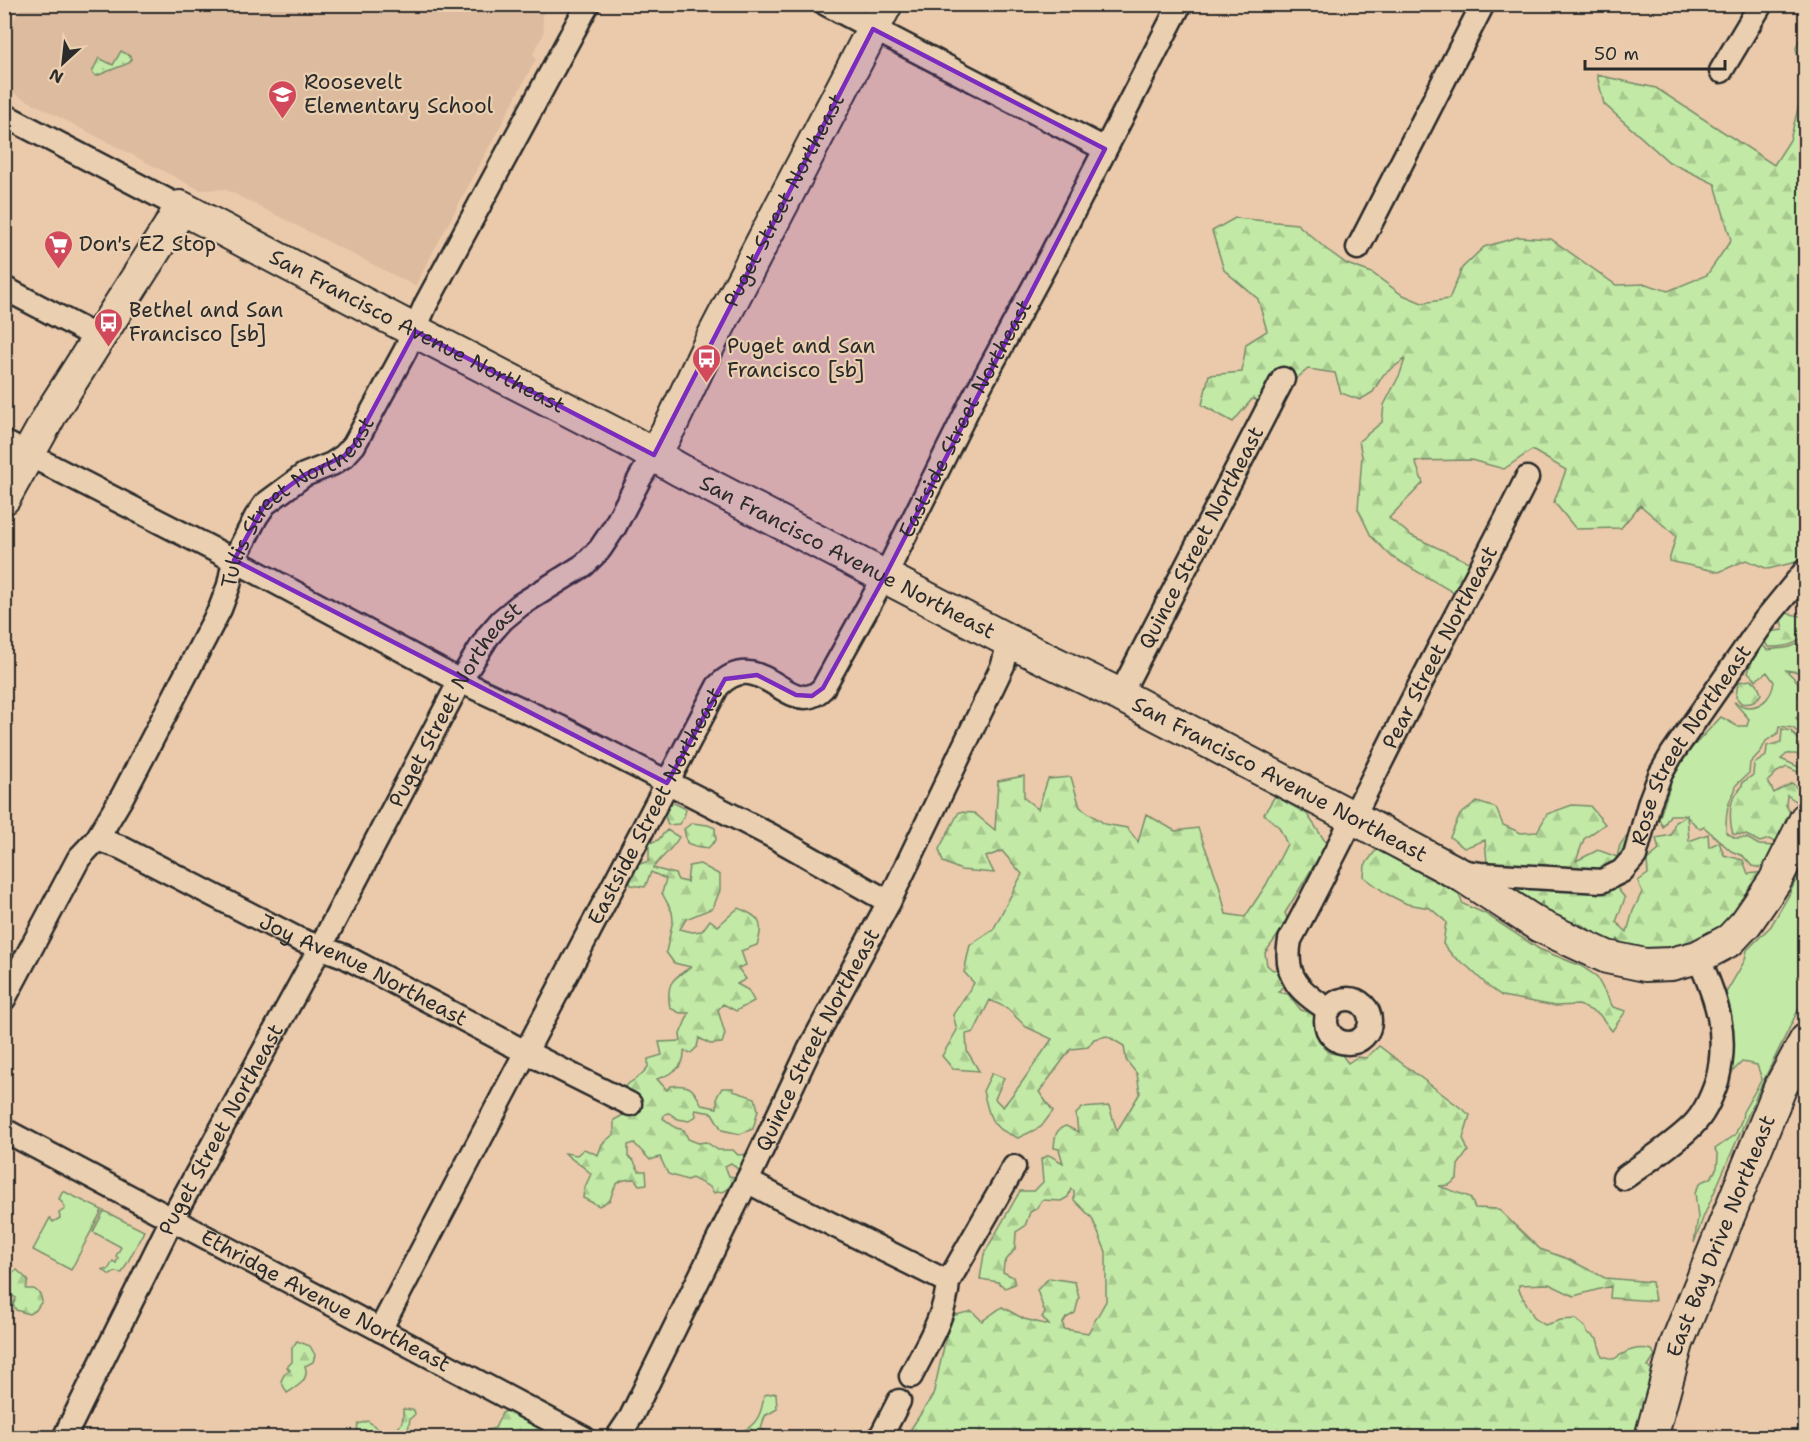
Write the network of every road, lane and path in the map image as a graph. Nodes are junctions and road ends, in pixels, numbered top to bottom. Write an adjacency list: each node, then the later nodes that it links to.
1 (588, 4): 13 (street, Tullis Street Northeast)
2 (826, 4): 6 (street)
3 (1180, 4): 9 (street, Eastside Street Northeast)
4 (1483, 4): 11 (street)
5 (1761, 4): 7 (street)
6 (879, 17): 9 (street); 17 (street, Puget Street Northeast)
7 (1721, 71)
8 (4, 115): 10 (street, San Francisco Avenue Northeast)
9 (1105, 149): 22 (street, Eastside Street Northeast)
10 (180, 207): 13 (street, San Francisco Avenue Northeast); 14 (street)
11 (1358, 248)
12 (4, 288): 14 (street)
13 (415, 331): 17 (street, San Francisco Avenue Northeast); 20 (street, Tullis Street Northeast)
14 (99, 338): 16 (street)
15 (1283, 379): 25 (street, Quince Street Northeast)
16 (16, 448): 19 (street); 20 (street)
17 (654, 455): 22 (street, San Francisco Avenue Northeast); 24 (street, Puget Street Northeast)
18 (1527, 478): 27 (street, Pear Street Northeast)
19 (4, 498)
20 (234, 560): 24 (street); 29 (street, Tullis Street Northeast)
21 (1806, 570): 30 (street, Rose Street Northeast)
22 (885, 576): 23 (street, San Francisco Avenue Northeast); 26 (street, Eastside Street Northeast)
23 (1009, 640): 25 (street, San Francisco Avenue Northeast); 31 (street, Quince Street Northeast)
24 (460, 681): 26 (street); 32 (street, Puget Street Northeast)
25 (1120, 695): 27 (street, San Francisco Avenue Northeast)
26 (667, 783): 31 (street); 37 (street, Eastside Street Northeast)
27 (1354, 818): 30 (street, San Francisco Avenue Northeast); 35 (street, Pear Street Northeast)
28 (1806, 819): 33 (street, San Francisco Avenue Northeast)
29 (97, 839): 32 (street, Joy Avenue Northeast); 34 (street, Tullis Street Northeast)
30 (1449, 870): 33 (street, San Francisco Avenue Northeast)
31 (889, 902): 42 (street, Quince Street Northeast)
32 (320, 948): 37 (street, Joy Avenue Northeast); 43 (street, Puget Street Northeast)
33 (1698, 957): 41 (street)
34 (4, 999)
35 (1329, 1010)
36 (1806, 1040): 52 (street, East Bay Drive Northeast)
37 (526, 1051): 38 (street, Joy Avenue Northeast); 45 (street, Eastside Street Northeast)
38 (630, 1104)
39 (4, 1130): 43 (street, Ethridge Avenue Northeast)
40 (1014, 1167): 44 (street)
41 (1624, 1178)
42 (747, 1181): 44 (street); 50 (street, Quince Street Northeast)
43 (172, 1219): 45 (street, Ethridge Avenue Northeast); 48 (street, Puget Street Northeast)
44 (948, 1282): 46 (street)
45 (380, 1330): 49 (street, Ethridge Avenue Northeast)
46 (911, 1376)
47 (899, 1401): 51 (street)
48 (64, 1437)
49 (584, 1437)
50 (617, 1437)
51 (880, 1437)
52 (1651, 1437)

